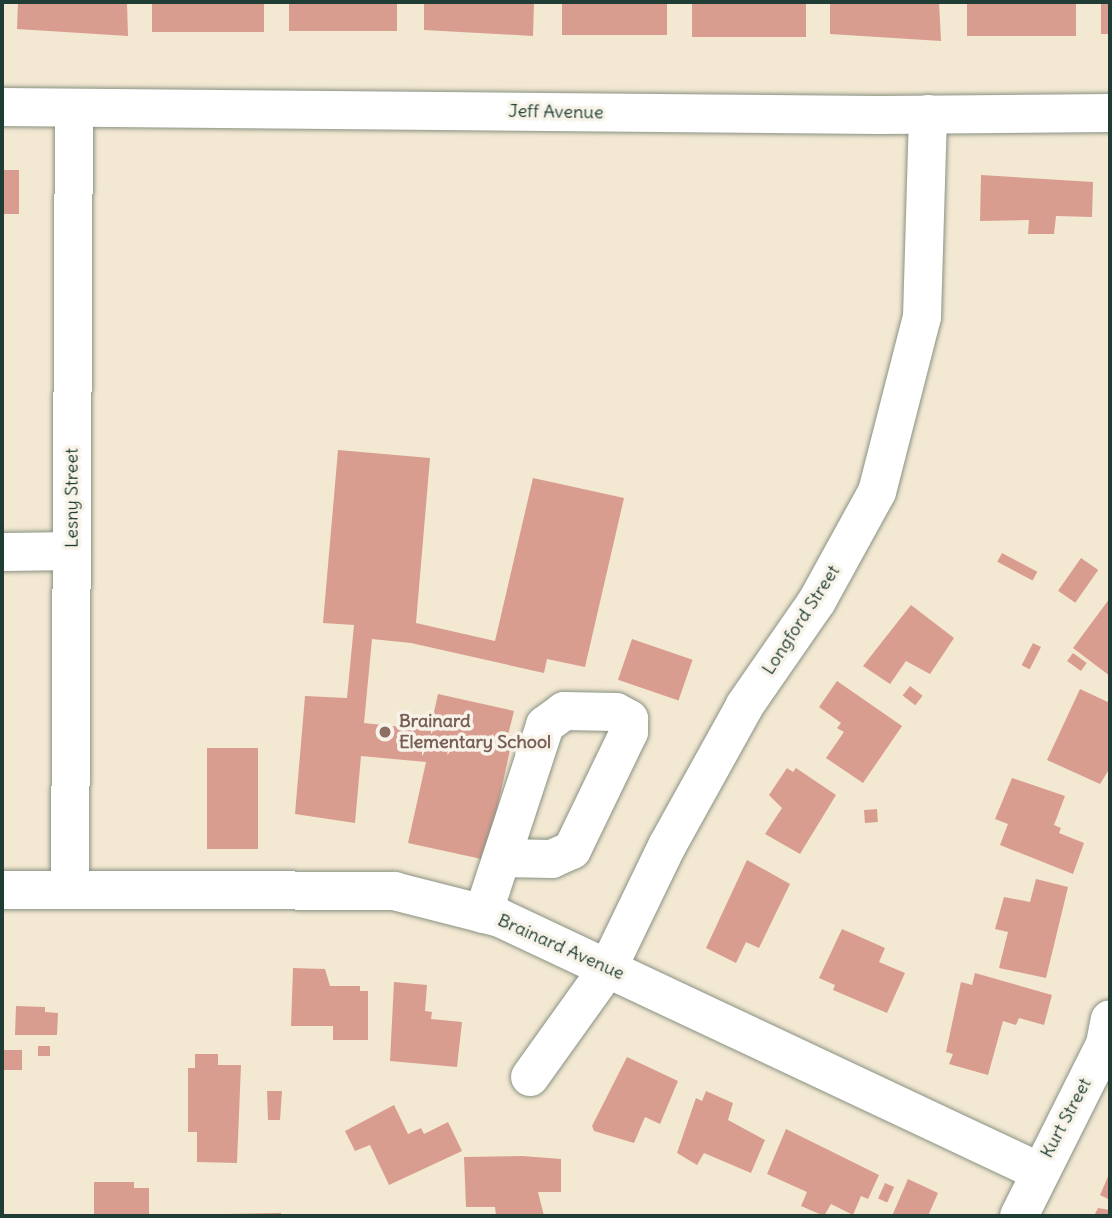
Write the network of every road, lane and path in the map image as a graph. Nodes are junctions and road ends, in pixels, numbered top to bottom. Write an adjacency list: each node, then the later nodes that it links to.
1 (2, 107): 2 (street, Jeff Avenue)
2 (74, 107): 4 (street, Jeff Avenue); 5 (street, Lesny Street)
3 (1110, 113): 4 (street, Jeff Avenue)
4 (928, 114): 11 (street, Longford Street)
5 (72, 551): 6 (street); 8 (street, Lesny Street)
6 (2, 552)
7 (502, 858): 10 (street)
8 (70, 889): 9 (street, Brainard Avenue); 10 (street, Brainard Avenue)
9 (2, 890)
10 (483, 914): 11 (street, Brainard Avenue)
11 (608, 968): 13 (street, Longford Street); 14 (street, Brainard Avenue)
12 (1110, 1019): 14 (street, Kurt Street)
13 (530, 1077)
14 (1038, 1171): 15 (street, Kurt Street)
15 (1019, 1216)

